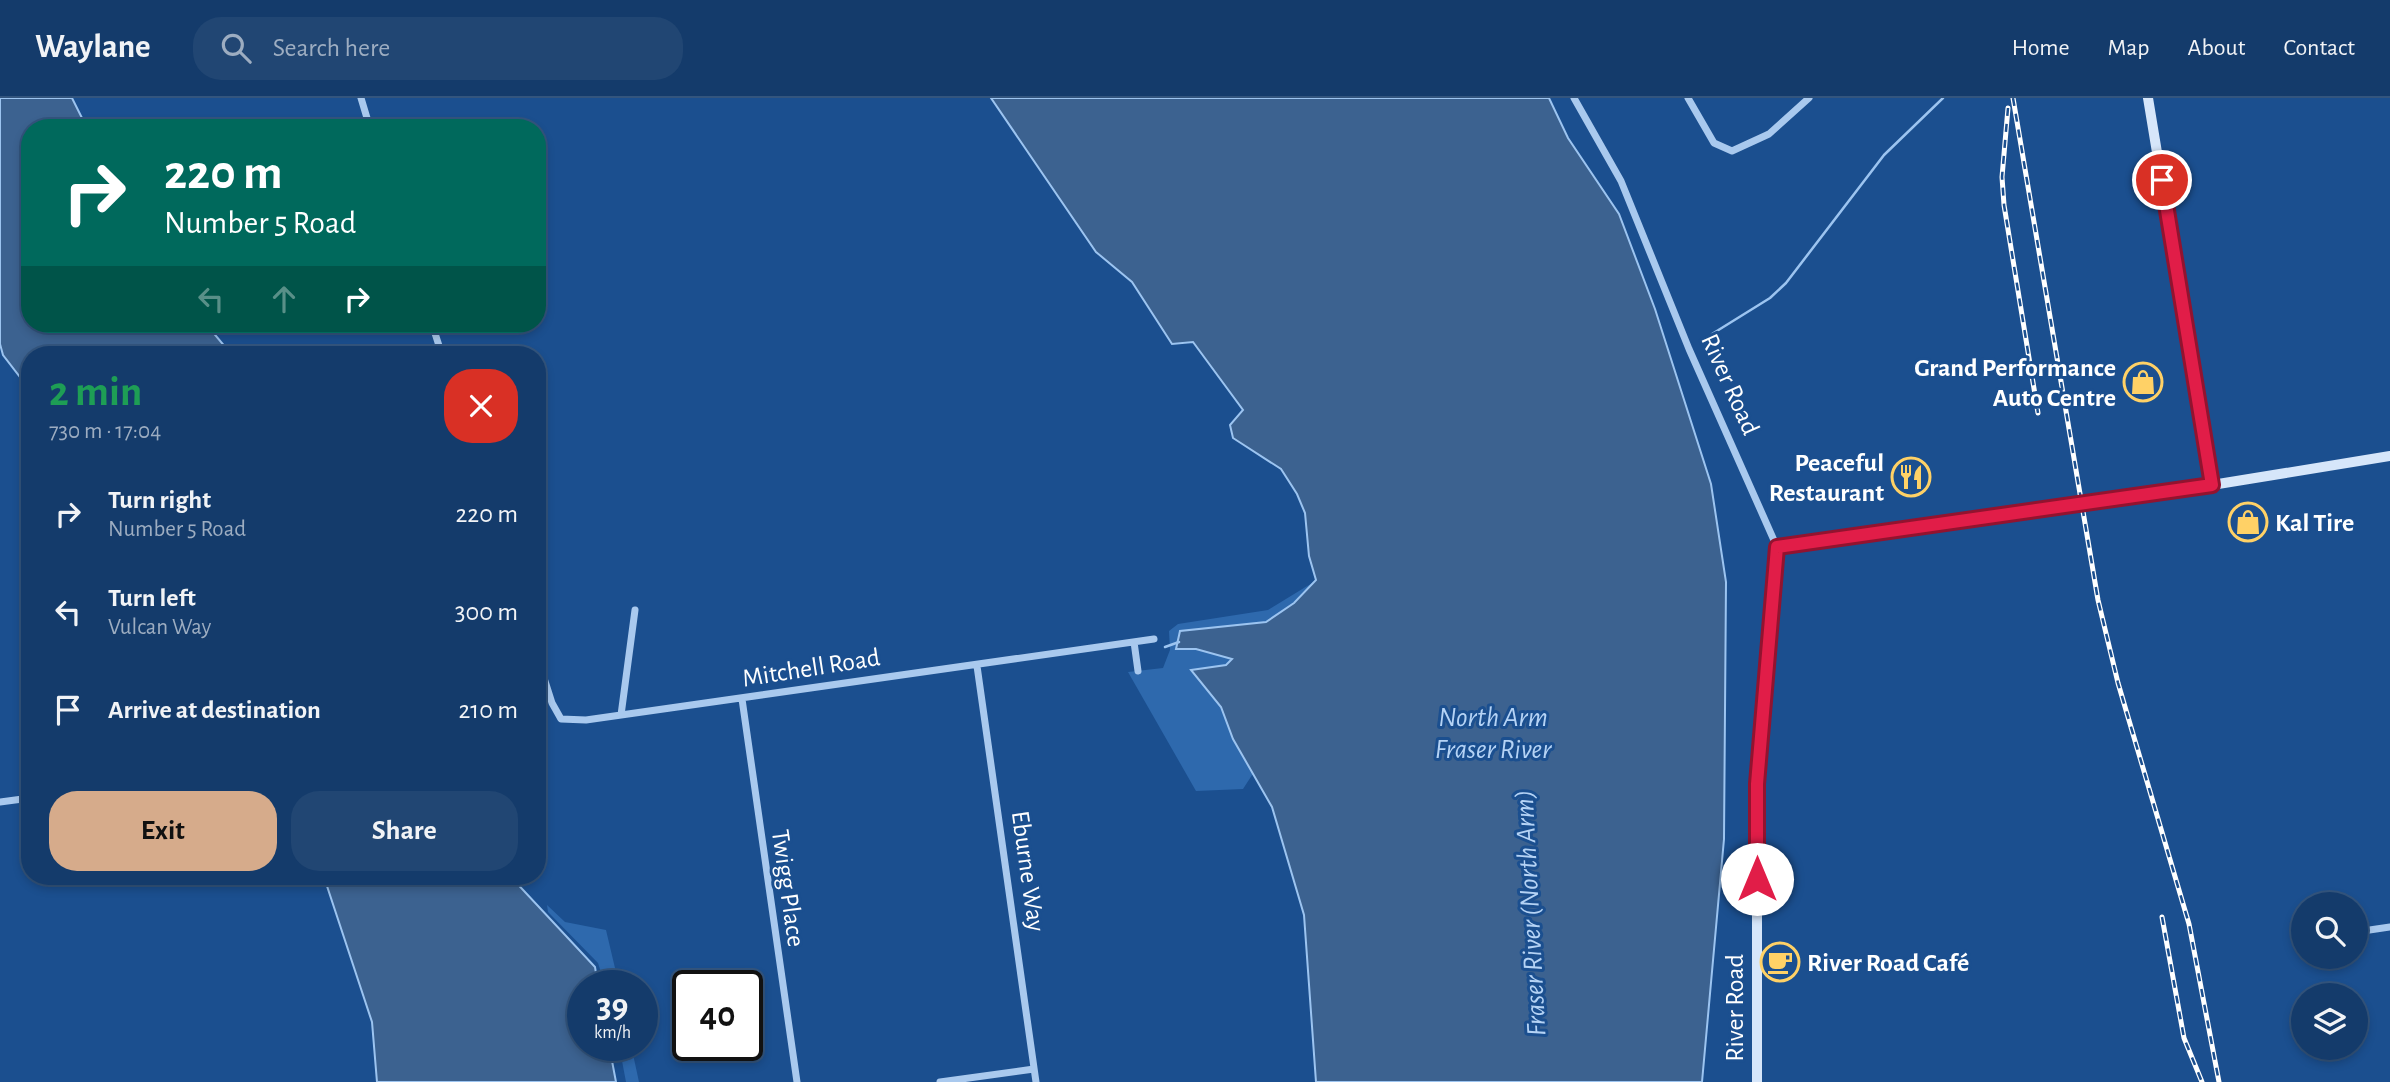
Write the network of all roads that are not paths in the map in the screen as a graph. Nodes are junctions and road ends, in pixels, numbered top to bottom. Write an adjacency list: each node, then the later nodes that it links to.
1 (361, 98): 6 (street)
2 (1574, 98): 9 (street, River Road)
3 (1688, 98): 4 (street)
4 (1809, 98)
5 (2148, 98): 8 (street)
6 (367, 119)
7 (2390, 456): 8 (street)
8 (2212, 485): 9 (street)
9 (1777, 547): 26 (street, River Road)
10 (635, 610): 17 (street)
11 (1154, 639): 12 (street, Mitchell Road)
12 (1134, 642): 13 (street, Mitchell Road); 14 (street)
13 (977, 666): 16 (street, Mitchell Road); 22 (street, Eburne Way)
14 (1138, 671)
15 (546, 684): 17 (street, Mitchell Road)
16 (742, 699): 17 (street, Mitchell Road); 23 (street, Twigg Place)
17 (621, 715)
18 (21, 799): 19 (street)
19 (0, 803)
20 (2390, 927): 21 (street)
21 (2368, 930)
22 (1034, 1069): 24 (street); 25 (street, Eburne Way)
23 (797, 1082)
24 (940, 1082)
25 (1037, 1082)
26 (1756, 1082)

